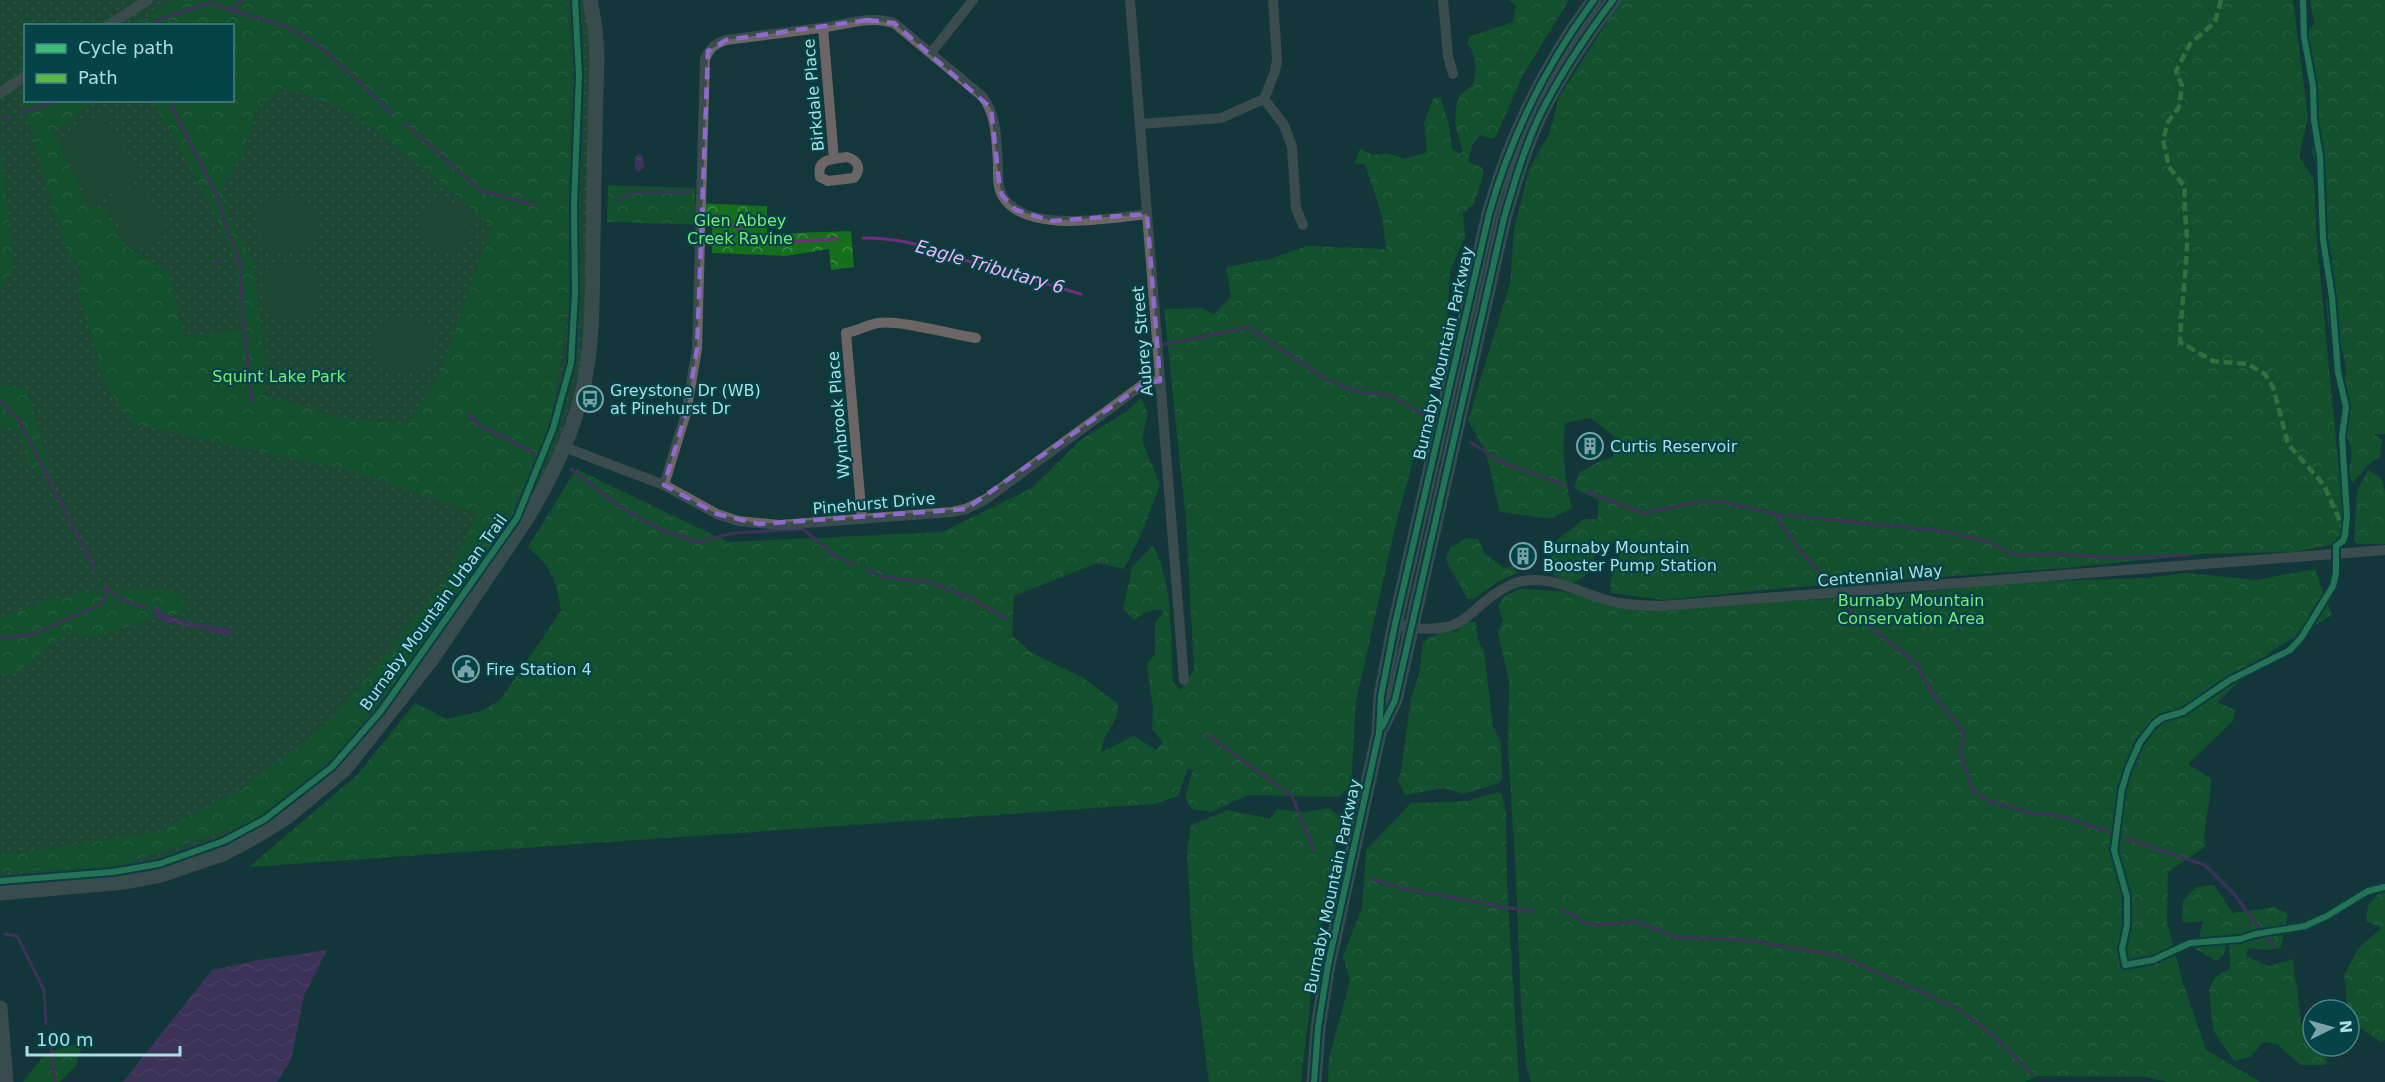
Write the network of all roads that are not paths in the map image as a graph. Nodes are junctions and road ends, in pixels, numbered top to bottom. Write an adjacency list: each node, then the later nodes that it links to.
1 (148, 0): 10 (street)
2 (590, 0): 11 (main road)
3 (600, 0): 11 (main road)
4 (974, 0): 13 (street)
5 (1130, 0): 18 (street, Aubrey Street)
6 (1273, 0): 17 (street)
7 (1443, 0): 14 (street)
8 (1594, 0): 28 (main road, Burnaby Mountain Parkway)
9 (1613, 0): 29 (main road, Burnaby Mountain Parkway)
10 (110, 24)
11 (595, 28): 24 (main road)
12 (823, 28): 13 (street); 19 (street, Birkdale Place); 25 (street)
13 (931, 53): 20 (street)
14 (1453, 74)
15 (24, 77): 16 (street)
16 (0, 93)
17 (1264, 99): 18 (street); 21 (street)
18 (1140, 124): 20 (street, Aubrey Street)
19 (834, 159)
20 (1147, 214): 23 (street, Aubrey Street)
21 (1304, 225)
22 (976, 338): 26 (street, Wynbrook Place)
23 (1160, 381): 26 (street, Pinehurst Drive); 30 (street, Aubrey Street)
24 (564, 447): 25 (street, Pinehurst Drive); 32 (main road)
25 (664, 485): 26 (street, Pinehurst Drive)
26 (862, 519)
27 (2385, 550): 29 (street, Centennial Way)
28 (1395, 624): 29 (street, Centennial Way); 31 (main road, Burnaby Mountain Parkway)
29 (1411, 627): 31 (main road, Burnaby Mountain Parkway)
30 (1184, 680)
31 (1379, 733): 35 (main road, Burnaby Mountain Parkway)
32 (0, 893)
33 (0, 1008): 34 (main road)
34 (6, 1082)
35 (1314, 1082)

